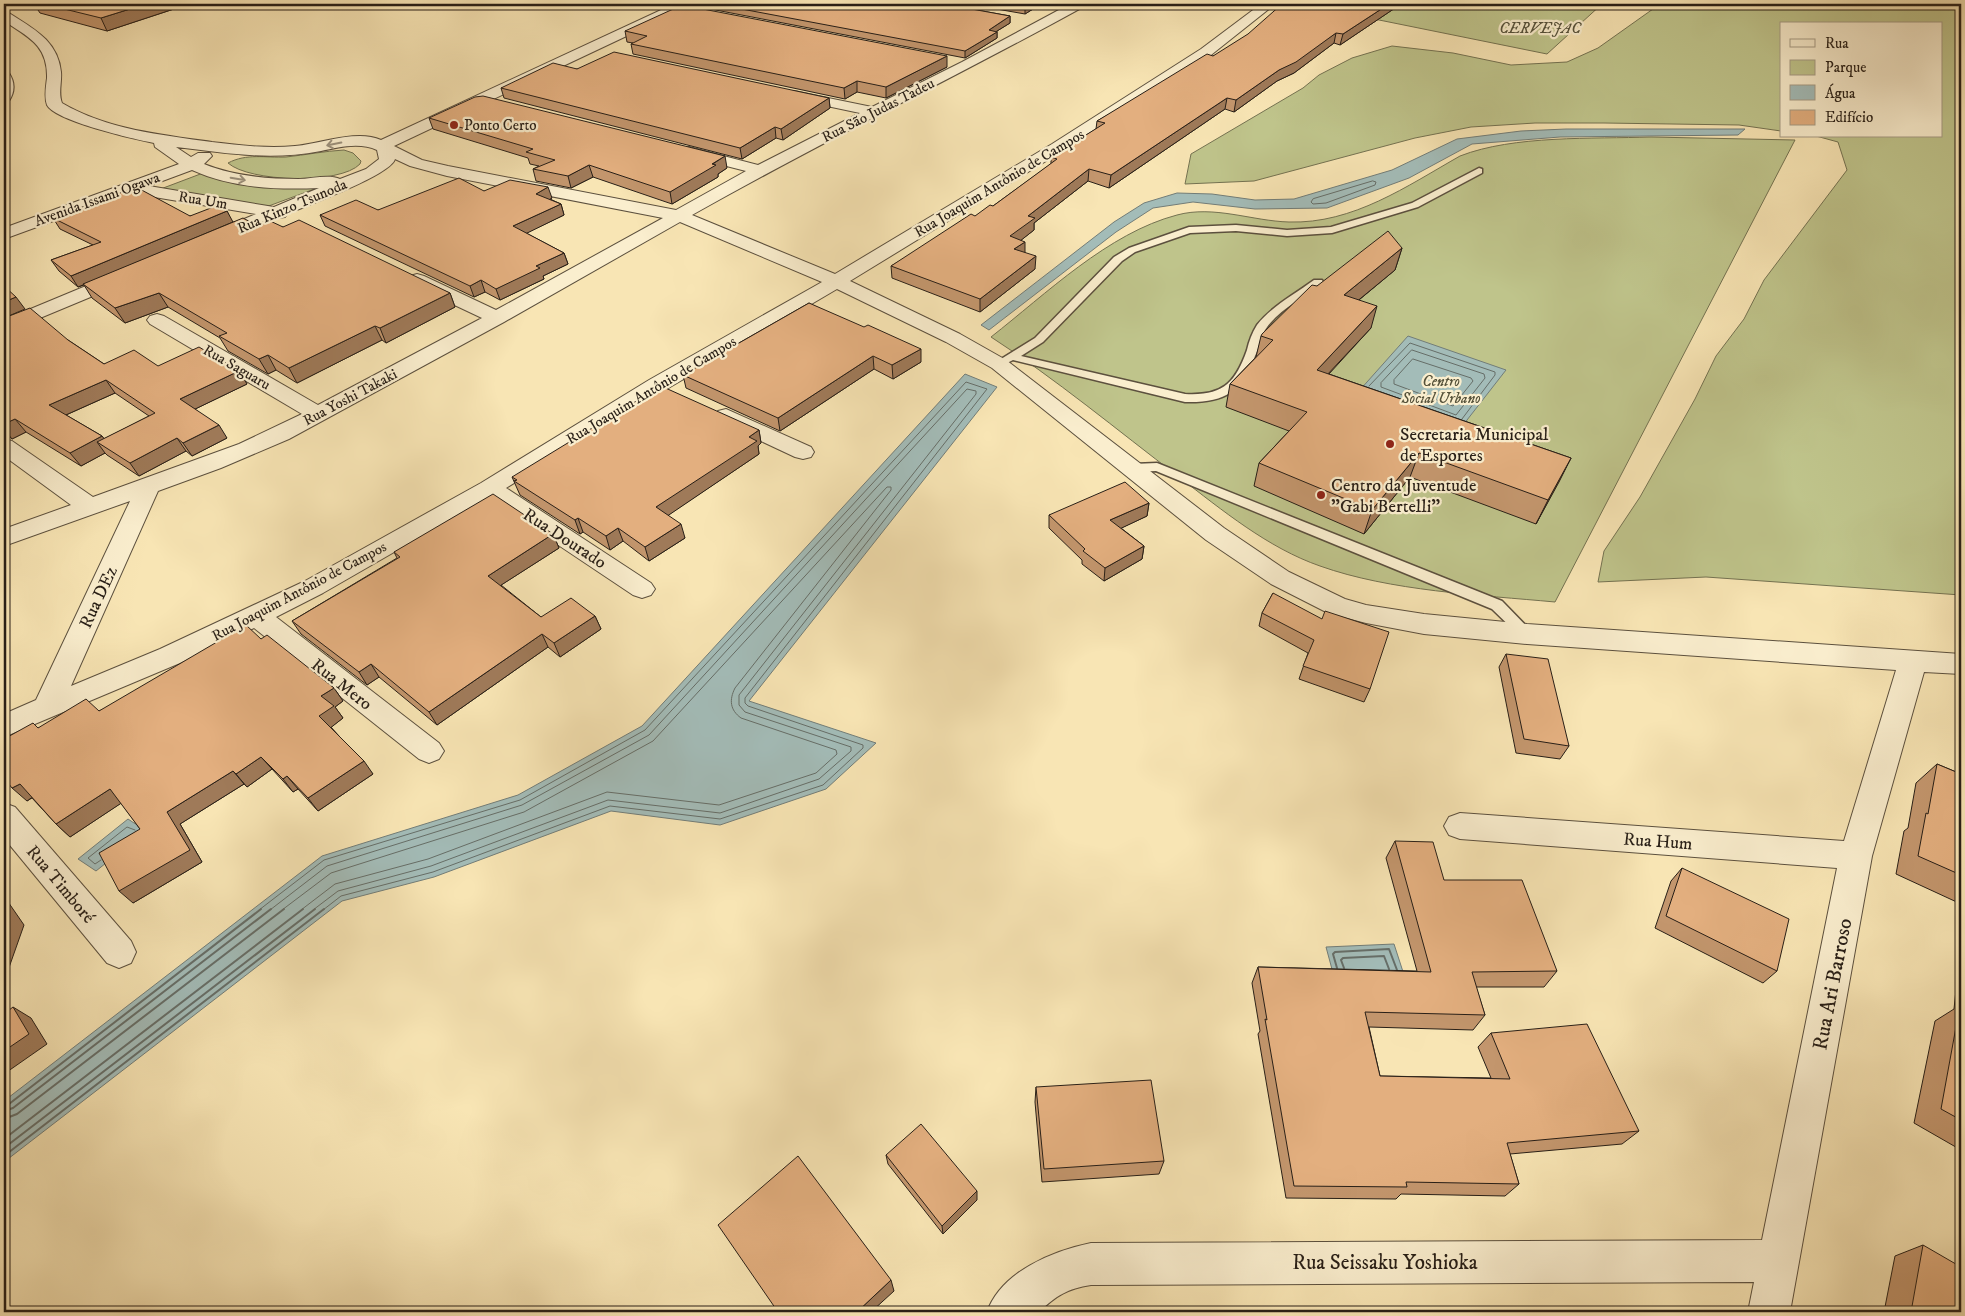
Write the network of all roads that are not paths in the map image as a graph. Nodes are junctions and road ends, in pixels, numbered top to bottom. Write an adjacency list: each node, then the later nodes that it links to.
1 (1079, 4): 6 (street, Rua São Judas Tadeu)
2 (1269, 4): 34 (street, Rua Joaquim Antônio de Campos)
3 (685, 8): 7 (street)
4 (4, 16): 17 (street)
5 (1025, 19): 6 (street)
6 (1043, 22): 10 (street, Rua São Judas Tadeu)
7 (586, 50): 8 (street); 14 (street)
8 (605, 54)
9 (948, 61): 10 (street)
10 (967, 65): 16 (street, Rua São Judas Tadeu)
11 (4, 76): 13 (street)
12 (778, 91): 16 (street)
13 (4, 98)
14 (480, 99): 15 (street); 18 (street)
15 (499, 104)
16 (874, 112): 22 (street, Rua São Judas Tadeu)
17 (134, 134): 20 (street); 21 (street)
18 (382, 146): 20 (street, one-way to 20); 23 (street); 25 (street)
19 (673, 148): 22 (street)
20 (232, 150): 21 (street, Avenida Issami Ogawa)
21 (191, 164): 25 (street, one-way to 25); 26 (street, Avenida Issami Ogawa)
22 (760, 170): 28 (street, Rua São Judas Tadeu)
23 (447, 171): 25 (street); 28 (street)
24 (1479, 171): 39 (lane)
25 (359, 178): 27 (street, Rua Kinzo Tsunoda)
26 (129, 188): 27 (street, Rua Um); 30 (street, Avenida Issami Ogawa)
27 (277, 212): 29 (street); 31 (street, Rua Kinzo Tsunoda)
28 (678, 216): 34 (street); 36 (street, Rua Yoshi Takaki)
29 (295, 221)
30 (4, 234)
31 (204, 243)
32 (140, 270): 38 (street)
33 (400, 271): 36 (street)
34 (836, 281): 39 (street); 40 (street, Rua Joaquim Antônio de Campos)
35 (1318, 282): 39 (lane)
36 (497, 318): 43 (street, Rua Yoshi Takaki)
37 (157, 320): 43 (street, Rua Saguaru)
38 (4, 327)
39 (1006, 361): 46 (street)
40 (656, 384): 41 (street); 48 (street, Rua Joaquim Antônio de Campos)
41 (682, 396)
42 (708, 408): 45 (street)
43 (318, 414): 47 (street, Rua Yoshi Takaki)
44 (4, 446): 49 (street)
45 (803, 452)
46 (1133, 468): 53 (lane); 53 (street)
47 (148, 486): 49 (street, Rua Yoshi Takaki); 56 (street, Rua DEz)
48 (488, 488): 51 (street, Rua Dourado); 52 (street, Rua Joaquim Antônio de Campos)
49 (89, 506): 50 (street, Rua Yoshi Takaki)
50 (4, 538)
51 (642, 589)
52 (256, 616): 56 (street, Rua Joaquim Antônio de Campos); 58 (street, Rua Mero)
53 (1527, 634): 54 (street)
54 (1913, 660): 55 (street); 61 (street, Rua Ari Barroso)
55 (1961, 664)
56 (47, 708): 57 (street, Rua Joaquim Antônio de Campos)
57 (4, 726)
58 (429, 751)
59 (4, 816): 62 (street, Rua Timboré)
60 (1460, 826): 61 (street, Rua Hum)
61 (1856, 856): 63 (street, Rua Ari Barroso)
62 (118, 952)
63 (1778, 1261): 64 (street, Rua Seissaku Yoshioka); 65 (street, Rua Ari Barroso)
64 (1008, 1312)
65 (1769, 1312)

